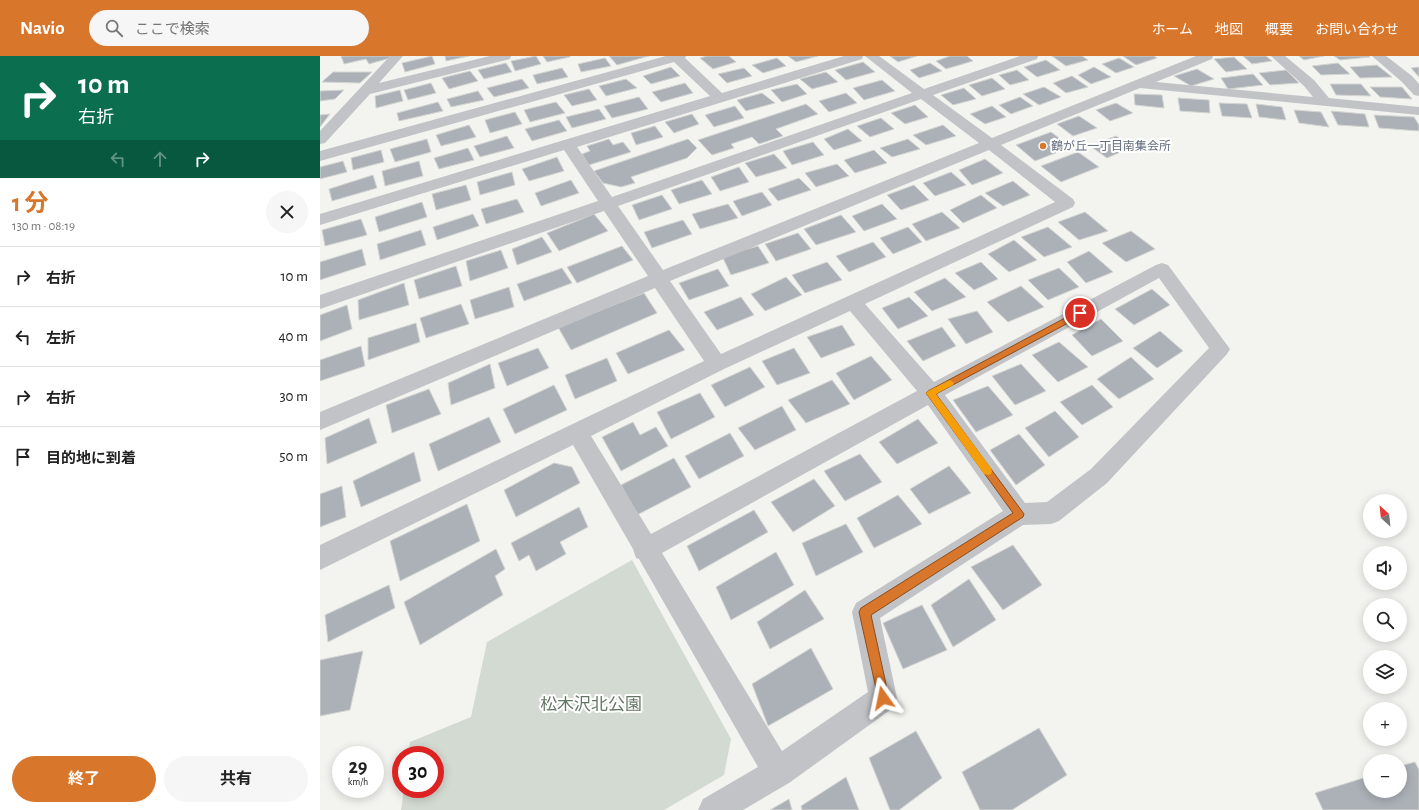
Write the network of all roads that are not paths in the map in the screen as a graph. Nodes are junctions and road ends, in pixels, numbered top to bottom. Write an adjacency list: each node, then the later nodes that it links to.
1 (397, 56): 11 (street)
2 (505, 56): 11 (street)
3 (678, 56): 14 (street); 20 (street)
4 (857, 56): 14 (street)
5 (871, 56): 13 (street)
6 (1032, 56): 13 (street)
7 (1207, 56): 10 (street)
8 (1277, 56): 15 (street)
9 (1378, 56): 12 (street)
10 (1139, 84): 15 (street); 18 (street)
11 (365, 90): 17 (street)
12 (1419, 92)
13 (922, 94): 18 (street); 21 (street)
14 (720, 98): 19 (street)
15 (1326, 102): 16 (street)
16 (1419, 111)
17 (320, 140)
18 (990, 144): 23 (street); 25 (street)
19 (568, 145): 21 (street); 22 (street)
20 (320, 156)
21 (607, 204): 23 (street); 24 (street)
22 (320, 220)
23 (659, 279): 26 (street); 28 (street)
24 (320, 302)
25 (853, 302): 26 (street); 27 (street)
26 (717, 364): 29 (street)
27 (931, 393): 30 (street); 30 (street); 31 (street)
28 (320, 421)
29 (577, 432): 31 (street); 32 (street)
30 (1019, 514): 33 (street)
31 (645, 550): 33 (street)
32 (320, 558)
33 (778, 772): 34 (street)
34 (714, 810)

